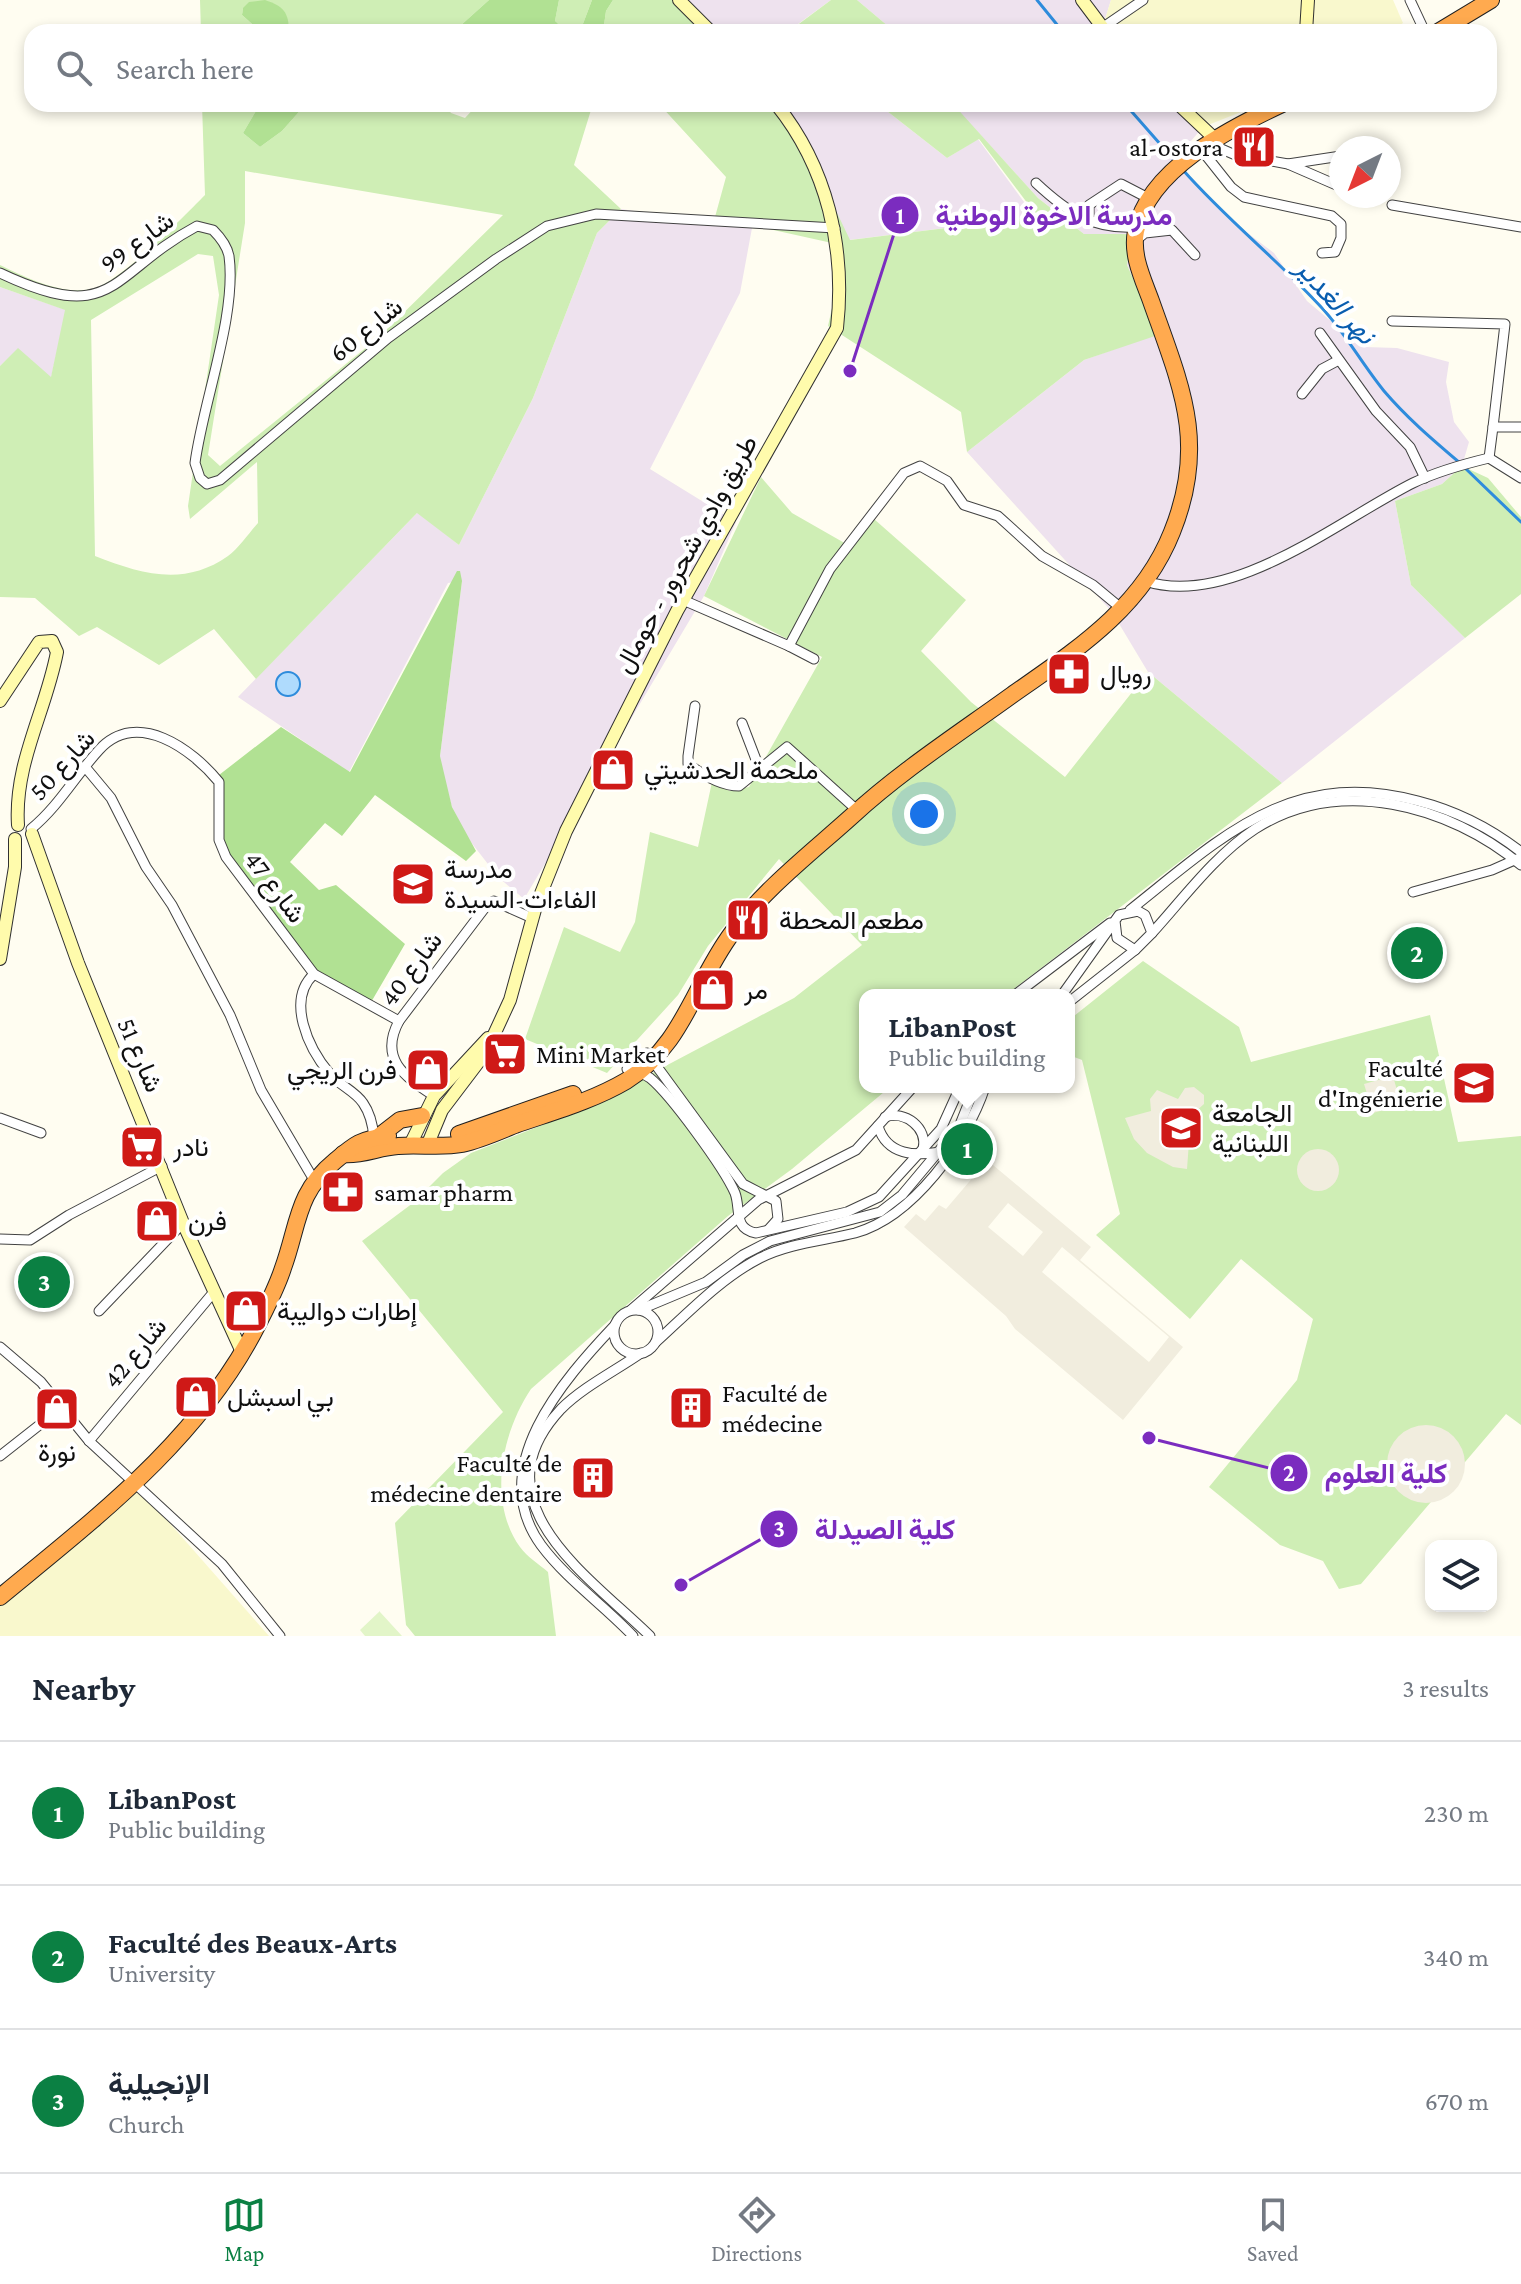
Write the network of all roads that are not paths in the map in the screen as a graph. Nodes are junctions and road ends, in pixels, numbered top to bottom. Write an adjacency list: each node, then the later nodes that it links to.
1 (679, 0): 7 (main road)
2 (1082, 0): 8 (main road)
3 (1143, 0): 9 (street)
4 (1308, 0): 10 (main road)
5 (1410, 0): 11 (street)
6 (1491, 0): 12 (highway)
7 (703, 24)
8 (1100, 24)
9 (1112, 24)
10 (1306, 24)
11 (1421, 24)
12 (1451, 24)
13 (782, 112): 26 (main road, طريق وادي شحرور - حومال)
14 (1184, 112): 16 (main road)
15 (1267, 112): 16 (highway)
16 (1207, 143): 18 (street); 21 (highway); 28 (street)
17 (1329, 158): 18 (street)
18 (1288, 164): 19 (street)
19 (1329, 182)
20 (1036, 183): 23 (street)
21 (1152, 196): 23 (street); 27 (highway)
22 (1401, 207): 25 (street)
23 (1089, 223): 27 (street)
24 (208, 226): 26 (street, شارع 60); 30 (street, شارع 99)
25 (1521, 227)
26 (835, 228): 41 (main road, طريق وادي شحرور - حومال)
27 (1136, 234): 29 (street); 40 (highway)
28 (1322, 253)
29 (1195, 255)
30 (0, 273)
31 (1392, 321): 35 (street)
32 (1320, 333): 33 (street)
33 (1337, 361): 34 (street); 38 (street)
34 (1302, 394)
35 (1493, 427): 36 (street); 37 (street)
36 (1521, 427)
37 (1489, 458): 38 (street); 39 (street)
38 (1425, 478): 40 (street)
39 (1521, 478)
40 (1145, 581): 42 (highway)
41 (683, 600): 43 (street); 56 (main road, طريق وادي شحرور - حومال)
42 (1122, 609): 43 (street); 51 (highway)
43 (789, 646): 44 (street)
44 (814, 659)
45 (0, 701): 52 (main road)
46 (695, 706): 50 (street)
47 (742, 723): 50 (street)
48 (174, 742): 49 (street, شارع 50); 61 (street, شارع 47)
49 (86, 768): 52 (street, شارع 50); 86 (street)
50 (760, 770): 51 (street)
51 (858, 811): 67 (highway)
52 (25, 833): 60 (main road); 84 (main road, شارع 51)
53 (1520, 858): 54 (street); 55 (street); 58 (street)
54 (1413, 892)
55 (1130, 910): 57 (street); 58 (street)
56 (532, 918): 65 (street, شارع 40); 66 (main road, طريق وادي شحرور - حومال)
57 (1115, 920): 59 (street); 62 (street); 63 (street)
58 (1152, 933): 59 (street)
59 (1135, 950): 64 (street)
60 (0, 959)
61 (314, 974): 65 (street, شارع 47); 78 (street)
62 (1023, 989)
63 (1066, 989)
64 (1075, 997)
65 (399, 1021): 72 (street, شارع 40)
66 (498, 1027): 72 (main road, طريق وادي شحرور - حومال); 79 (main road, طريق وادي شحرور - حومال)
67 (641, 1064): 79 (highway); 88 (street); 89 (street)
68 (907, 1093): 74 (street)
69 (958, 1093): 81 (street)
70 (973, 1093): 82 (street)
71 (983, 1093): 80 (street)
72 (434, 1096): 73 (main road, طريق وادي شحرور - حومال)
73 (422, 1116): 78 (highway); 79 (main road, طريق وادي شحرور - حومال)
74 (885, 1117): 76 (street); 81 (street)
75 (0, 1118): 77 (street)
76 (878, 1126): 81 (street); 88 (street)
77 (41, 1133)
78 (376, 1138): 79 (highway); 83 (highway)
79 (420, 1141): 83 (highway)
80 (953, 1150): 82 (street); 87 (street)
81 (922, 1153): 82 (street); 85 (street); 91 (street)
82 (937, 1153): 85 (street)
83 (343, 1154): 86 (highway)
84 (162, 1166): 90 (main road, شارع 51); 92 (street)
85 (925, 1167): 87 (street); 94 (street)
86 (314, 1180): 99 (highway)
87 (925, 1183): 97 (street)
88 (766, 1195): 89 (street); 91 (street)
89 (738, 1217): 91 (street); 94 (street)
90 (183, 1223): 93 (main road, شارع 51); 95 (street)
91 (768, 1229)
92 (0, 1239)
93 (213, 1293): 99 (main road, شارع 51); 102 (street, شارع 42)
94 (635, 1310): 96 (street); 97 (street)
95 (99, 1311)
96 (615, 1325): 100 (street); 107 (street)
97 (656, 1342): 100 (street)
98 (0, 1347): 101 (street)
99 (242, 1352): 104 (highway)
100 (641, 1353): 108 (street)
101 (61, 1408): 102 (street); 103 (street)
102 (89, 1441): 104 (street)
103 (0, 1456)
104 (135, 1486): 105 (highway); 106 (street)
105 (0, 1597)
106 (280, 1636)
107 (633, 1636)
108 (650, 1636)

